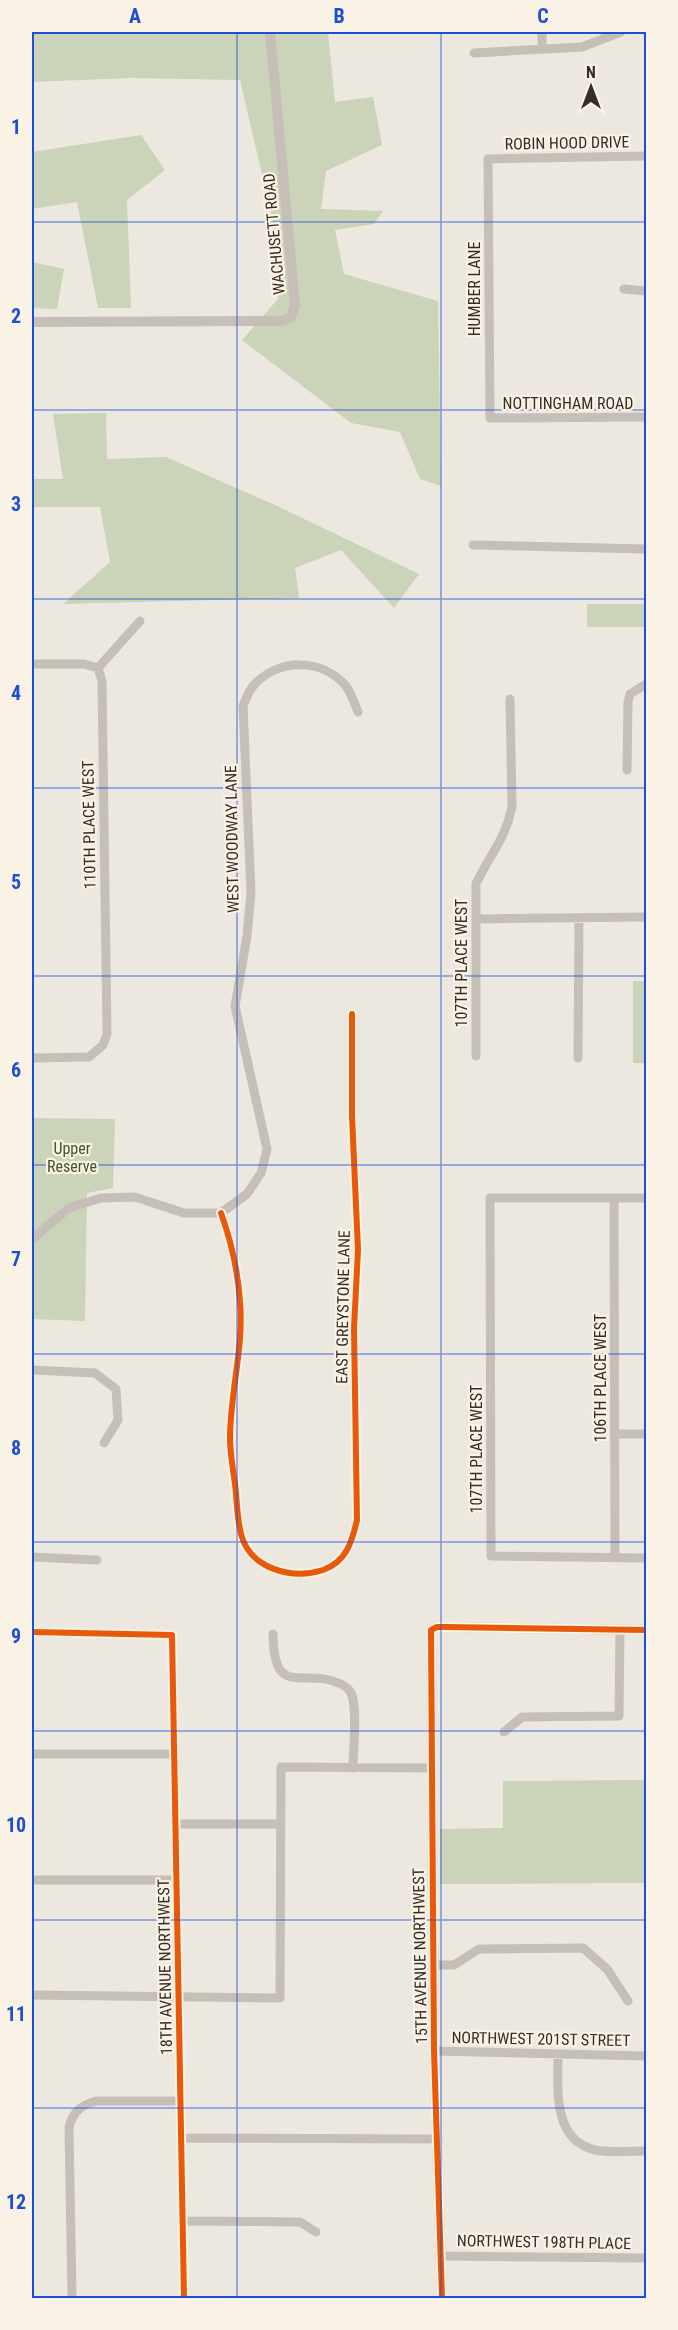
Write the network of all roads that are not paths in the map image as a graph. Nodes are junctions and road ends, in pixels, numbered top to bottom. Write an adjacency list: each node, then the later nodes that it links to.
1 (270, 32): 10 (street, WACHUSETT ROAD)
2 (542, 32): 4 (street)
3 (621, 32): 4 (street)
4 (542, 49): 5 (street)
5 (474, 53)
6 (646, 156): 7 (street, ROBIN HOOD DRIVE)
7 (488, 159): 12 (street, HUMBER LANE)
8 (624, 289): 9 (street)
9 (646, 291)
10 (32, 322)
11 (646, 417): 12 (street, NOTTINGHAM ROAD)
12 (490, 418)
13 (473, 545): 14 (street)
14 (646, 549)
15 (140, 621): 17 (street)
16 (32, 664): 17 (street)
17 (98, 668): 27 (street, 110TH PLACE WEST)
18 (646, 684): 21 (street)
19 (510, 699): 24 (street, 107TH PLACE WEST)
20 (358, 712): 31 (street, WEST WOODWAY LANE)
21 (627, 770)
22 (646, 917): 23 (street)
23 (579, 918): 24 (street); 28 (street)
24 (476, 919): 26 (street, 107TH PLACE WEST)
25 (352, 1014): 31 (street, EAST GREYSTONE LANE)
26 (476, 1056)
27 (32, 1058)
28 (578, 1058)
29 (614, 1198): 30 (street); 34 (street, 106TH PLACE WEST); 38 (street, 107TH PLACE WEST)
30 (646, 1198)
31 (221, 1213): 32 (street)
32 (32, 1239)
33 (32, 1370): 36 (street)
34 (615, 1434): 35 (street); 38 (street, 106TH PLACE WEST)
35 (646, 1434)
36 (104, 1443)
37 (32, 1557): 40 (street)
38 (615, 1558): 39 (street)
39 (646, 1558)
40 (97, 1560)
41 (620, 1630): 42 (street); 45 (street); 49 (street, 15TH AVENUE NORTHWEST)
42 (646, 1630)
43 (32, 1632): 47 (street, 18TH AVENUE NORTHWEST)
44 (273, 1634): 48 (street)
45 (504, 1732)
46 (32, 1754): 47 (street)
47 (174, 1754): 50 (street, 18TH AVENUE NORTHWEST)
48 (353, 1767): 49 (street); 51 (street)
49 (431, 1767): 54 (street, 15TH AVENUE NORTHWEST)
50 (176, 1824): 51 (street); 53 (street, 18TH AVENUE NORTHWEST)
51 (281, 1824): 56 (street)
52 (32, 1880): 53 (street)
53 (177, 1880): 56 (street, 18TH AVENUE NORTHWEST)
54 (433, 1965): 57 (street); 58 (street, 15TH AVENUE NORTHWEST)
55 (32, 1995): 56 (street)
56 (179, 1997): 61 (street, 18TH AVENUE NORTHWEST)
57 (628, 2001)
58 (434, 2051): 59 (street, NORTHWEST 201ST STREET); 63 (street, 15TH AVENUE NORTHWEST)
59 (558, 2055): 60 (street, NORTHWEST 201ST STREET); 64 (street)
60 (646, 2056)
61 (181, 2101): 62 (street, 18TH AVENUE NORTHWEST); 69 (street)
62 (181, 2138): 63 (street); 65 (street, 18TH AVENUE NORTHWEST)
63 (438, 2139): 67 (street, 15TH AVENUE NORTHWEST)
64 (646, 2151)
65 (183, 2221): 66 (street); 70 (street, 18TH AVENUE NORTHWEST)
66 (316, 2232)
67 (440, 2256): 68 (street, NORTHWEST 198TH PLACE); 71 (street, 15TH AVENUE NORTHWEST)
68 (646, 2258)
69 (72, 2298)
70 (184, 2298)
71 (442, 2298)

